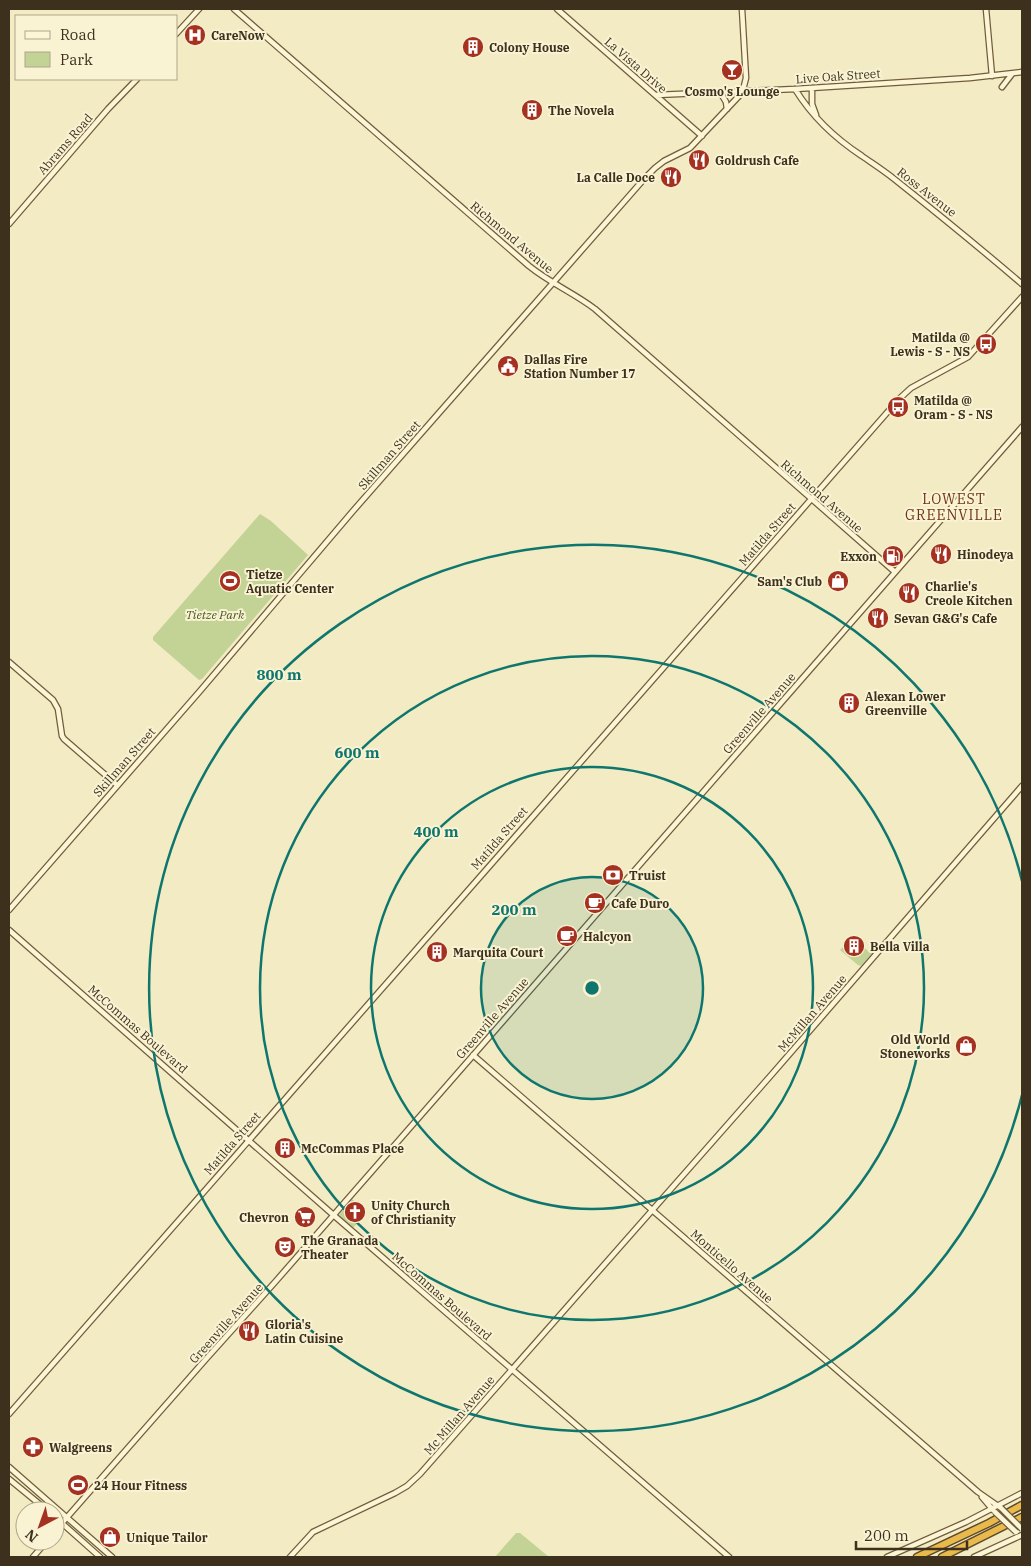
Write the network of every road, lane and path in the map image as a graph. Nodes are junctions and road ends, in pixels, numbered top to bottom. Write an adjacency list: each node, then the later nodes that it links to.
1 (199, 9): 6 (street)
2 (234, 9): 23 (street, Richmond Avenue)
3 (557, 9): 17 (street, La Vista Drive)
4 (742, 9): 15 (street)
5 (986, 9): 9 (street)
6 (178, 32)
7 (1022, 72): 8 (street, Live Oak Street)
8 (1012, 74): 9 (street, Live Oak Street); 11 (street)
9 (992, 76): 12 (street, Live Oak Street)
10 (136, 80): 22 (street, Abrams Road)
11 (1002, 87)
12 (812, 88): 13 (street, Live Oak Street); 20 (street)
13 (795, 89): 15 (street, Live Oak Street); 20 (street, Ross Avenue)
14 (720, 92): 15 (street, Live Oak Street); 16 (street, Live Oak Street); 19 (street)
15 (742, 92): 19 (street, Skillman Street)
16 (676, 95): 17 (street, Live Oak Street); 18 (street)
17 (656, 96): 18 (street, La Vista Drive)
18 (668, 107): 21 (street, La Vista Drive)
19 (727, 109): 21 (street, Skillman Street)
20 (817, 118): 24 (street, Ross Avenue)
21 (702, 136): 23 (street, Skillman Street)
22 (9, 224)
23 (552, 283): 27 (street, Richmond Avenue); 30 (street, Skillman Street)
24 (1022, 284)
25 (1022, 297): 27 (street, Matilda Street)
26 (1022, 426): 28 (street, Greenville Avenue)
27 (811, 499): 28 (street, Richmond Avenue); 35 (street, Matilda Street)
28 (894, 572): 34 (street, Greenville Avenue)
29 (9, 662): 30 (street)
30 (117, 785): 32 (street, Skillman Street)
31 (1022, 786): 36 (street, McMillan Avenue)
32 (9, 910)
33 (9, 930): 35 (street, McCommas Boulevard)
34 (473, 1055): 36 (street, Monticello Avenue); 37 (street, Greenville Avenue)
35 (248, 1140): 37 (street, McCommas Boulevard); 40 (street, Matilda Street)
36 (652, 1210): 38 (street, McMillan Avenue); 43 (street, Monticello Avenue)
37 (334, 1215): 39 (street, McCommas Boulevard); 50 (street, Greenville Avenue)
38 (616, 1252): 39 (street, Mc Millan Avenue)
39 (512, 1370): 58 (street, Mc Millan Avenue); 59 (street, McCommas Boulevard)
40 (9, 1414)
41 (9, 1467): 50 (street)
42 (9, 1479): 45 (street)
43 (978, 1492): 47 (street, Monticello Avenue); 48 (street, Monticello Avenue)
44 (1022, 1493): 47 (street)
45 (36, 1501)
46 (1022, 1505): 61 (highway)
47 (999, 1507): 48 (street); 54 (street, Monticello Avenue, bridge)
48 (993, 1510): 55 (street, Monticello Avenue, bridge); 60 (street)
49 (1022, 1517): 53 (highway)
50 (66, 1518): 57 (street)
51 (1022, 1524): 53 (highway)
52 (65, 1526): 56 (street)
53 (1007, 1526): 62 (highway)
54 (1022, 1529)
55 (1020, 1536): 63 (street)
56 (100, 1557)
57 (112, 1557)
58 (290, 1557)
59 (729, 1557)
60 (887, 1557)
61 (917, 1557)
62 (942, 1557)
63 (974, 1557)

